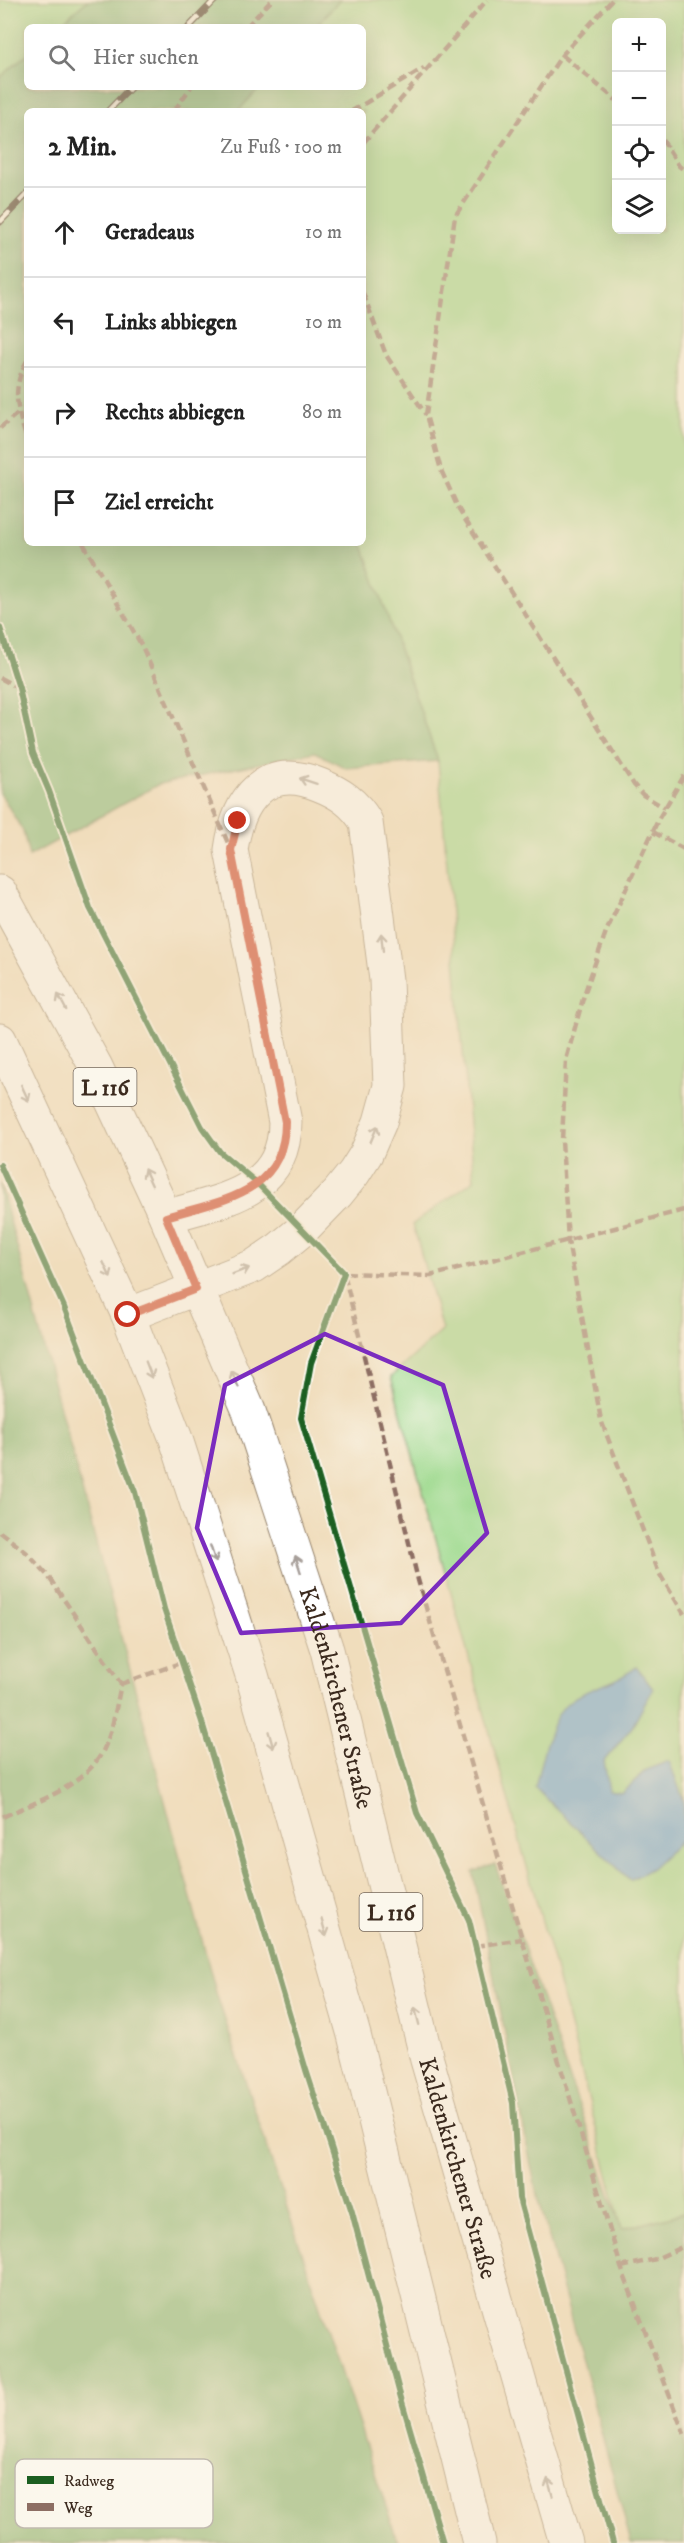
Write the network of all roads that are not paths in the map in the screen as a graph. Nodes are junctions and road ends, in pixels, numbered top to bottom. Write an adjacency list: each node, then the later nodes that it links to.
1 (0, 892): 3 (main road, Kaldenkirchener Straße / L 116, one-way to 1)
2 (0, 1040): 5 (main road, L 116, one-way to 5)
3 (166, 1217): 4 (main road, Kaldenkirchener Straße / L 116); 4 (main road, one-way to 3)
4 (196, 1289): 5 (main road); 7 (main road, Kaldenkirchener Straße / L 116, one-way to 4)
5 (128, 1315): 6 (main road, L 116, one-way to 6)
6 (479, 2543)
7 (566, 2543)

